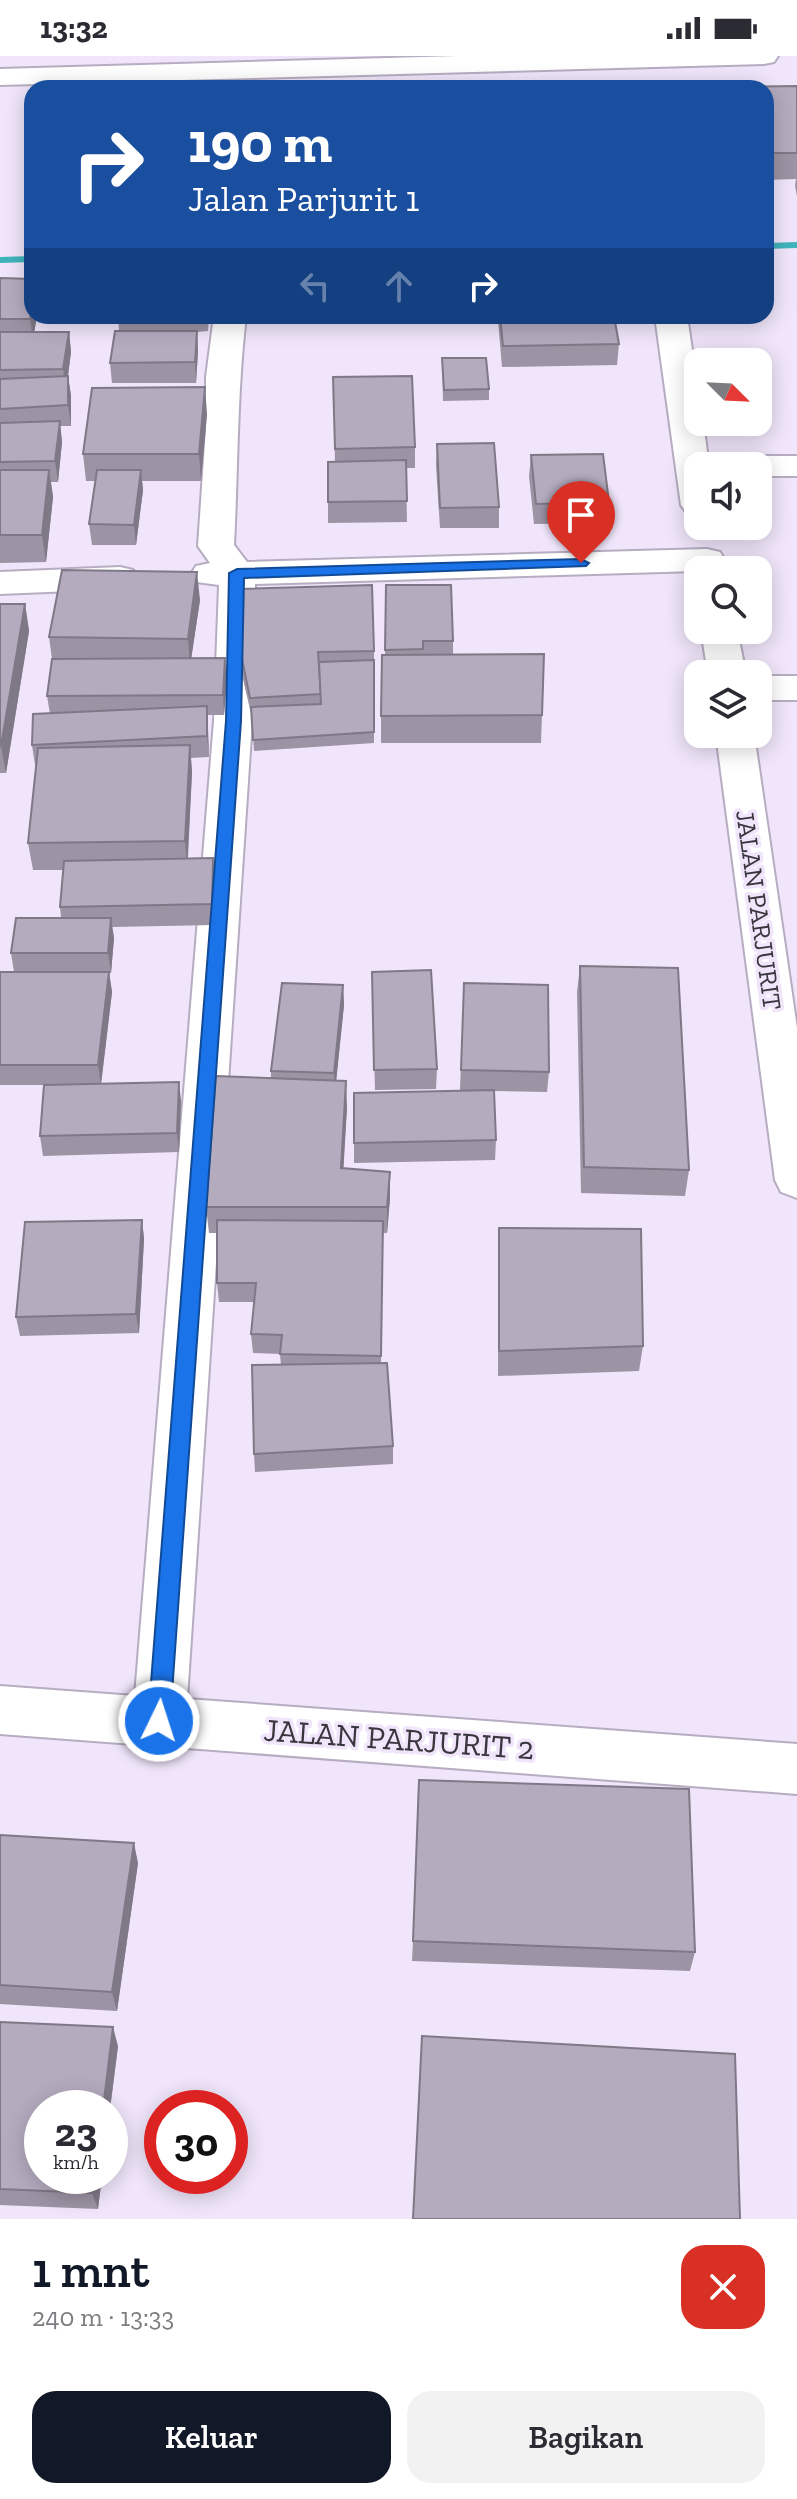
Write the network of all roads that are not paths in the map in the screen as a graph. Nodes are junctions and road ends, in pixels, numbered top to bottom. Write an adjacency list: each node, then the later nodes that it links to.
1 (764, 56): 2 (street)
2 (635, 57): 3 (street); 4 (street)
3 (0, 77)
4 (638, 80)
5 (229, 324): 11 (street)
6 (672, 324): 7 (street)
7 (693, 452)
8 (772, 466): 9 (street)
9 (797, 466)
10 (705, 552): 11 (street)
11 (237, 573): 12 (street); 19 (street)
12 (0, 583)
13 (772, 688): 14 (street)
14 (797, 688)
15 (738, 748): 16 (street, JALAN PARJURIT)
16 (780, 939): 17 (street, JALAN PARJURIT)
17 (797, 1180)
18 (0, 1710): 19 (street, JALAN PARJURIT 2)
19 (159, 1721): 20 (street, JALAN PARJURIT 2)
20 (797, 1769)

